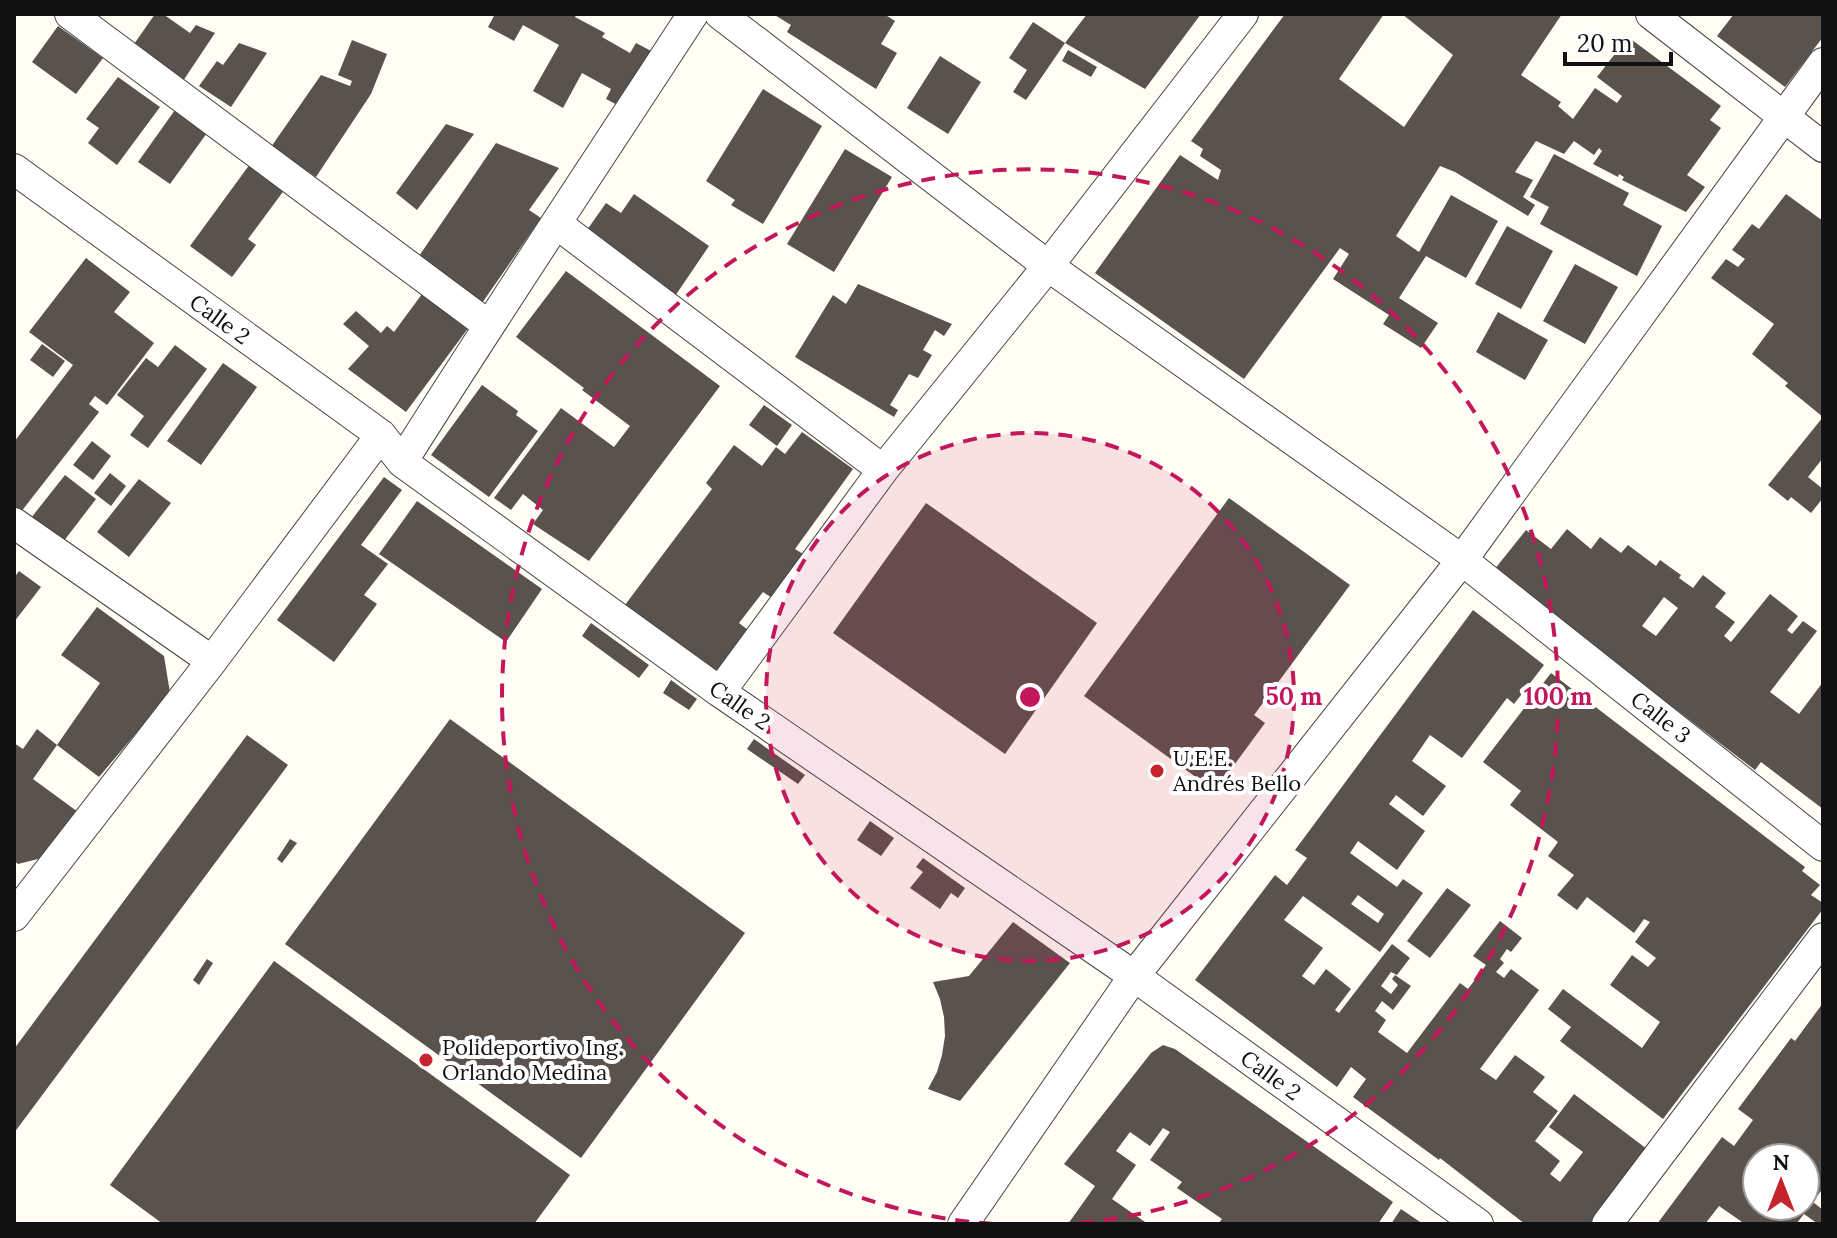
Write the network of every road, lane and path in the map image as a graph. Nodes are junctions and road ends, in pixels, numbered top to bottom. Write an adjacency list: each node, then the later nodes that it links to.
1 (70, 14): 12 (street)
2 (693, 14): 10 (street)
3 (720, 14): 11 (street, Calle 3)
4 (1243, 14): 11 (street)
5 (1651, 14): 7 (street)
6 (1823, 63): 7 (street)
7 (1783, 117): 8 (street); 17 (street)
8 (1823, 147)
9 (14, 169): 13 (street, Calle 2)
10 (557, 224): 12 (street); 15 (street)
11 (1048, 266): 15 (street); 17 (street, Calle 3)
12 (488, 325): 14 (street)
13 (381, 435): 14 (street, Calle 2); 18 (street)
14 (402, 462): 19 (street, Calle 2)
15 (883, 470): 19 (street)
16 (14, 523): 18 (street)
17 (1462, 560): 20 (street, Calle 3); 23 (street)
18 (212, 661): 21 (street)
19 (720, 692): 23 (street, Calle 2)
20 (1823, 846)
21 (19, 899)
22 (1823, 938): 26 (street)
23 (1134, 976): 24 (street); 25 (street, Calle 2)
24 (963, 1224)
25 (1478, 1224)
26 (1607, 1224)

